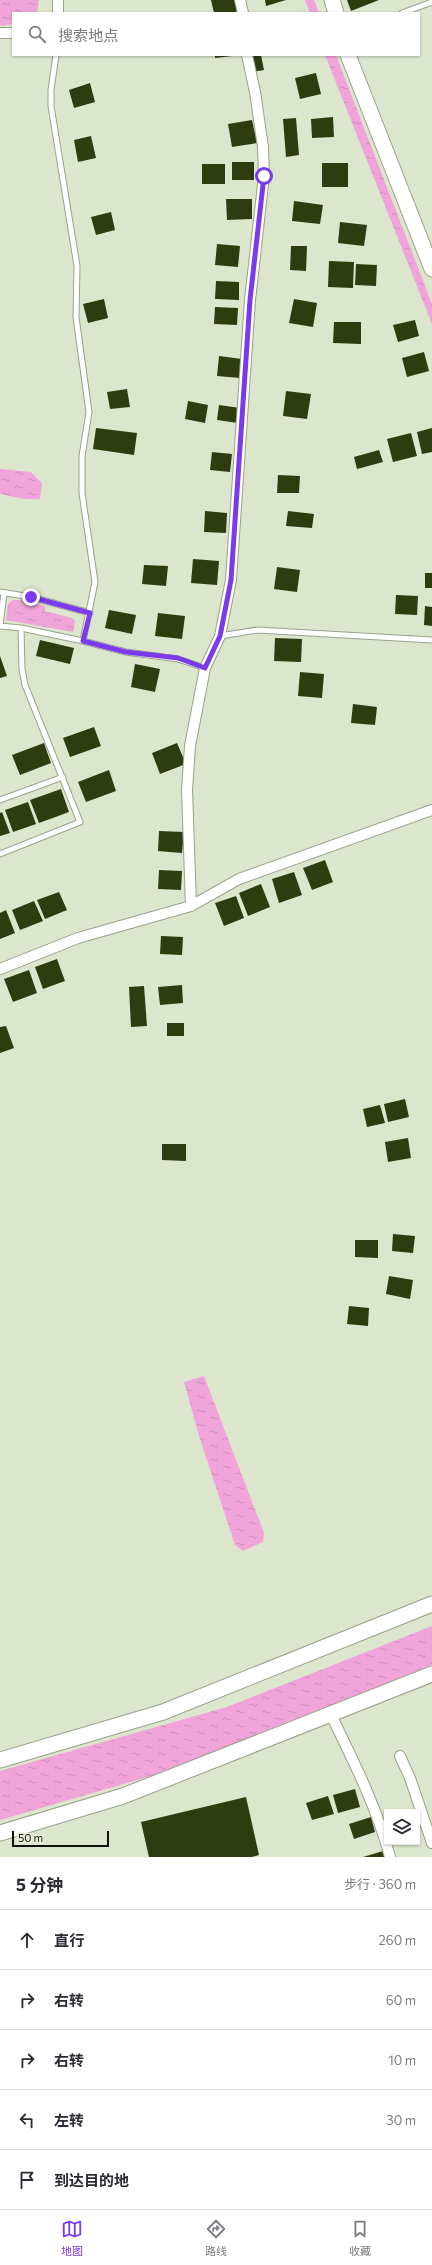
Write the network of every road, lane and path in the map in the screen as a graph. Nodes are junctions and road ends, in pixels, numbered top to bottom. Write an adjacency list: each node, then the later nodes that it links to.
1 (58, 0): 5 (street)
2 (240, 0): 6 (street)
3 (332, 0): 7 (street)
4 (432, 2): 8 (lane)
5 (58, 12)
6 (243, 12)
7 (336, 12)
8 (405, 12)
9 (0, 33): 10 (street)
10 (12, 33)
11 (56, 56): 16 (lane)
12 (247, 56): 19 (street)
13 (348, 56): 14 (street)
14 (432, 269)
15 (2, 592): 16 (lane); 17 (lane)
16 (90, 613): 21 (lane)
17 (0, 626): 18 (lane)
18 (21, 628): 21 (lane); 23 (lane)
19 (220, 636): 20 (lane); 22 (street)
20 (432, 640)
21 (83, 641): 22 (lane)
22 (205, 668): 27 (street)
23 (63, 777): 24 (lane); 26 (lane)
24 (0, 800)
25 (432, 810): 27 (street)
26 (0, 854)
27 (191, 906): 28 (street)
28 (0, 969)
29 (432, 1604): 33 (street)
30 (432, 1674): 31 (street)
31 (328, 1715): 34 (street); 36 (street)
32 (400, 1756): 35 (street)
33 (0, 1760)
34 (0, 1833)
35 (432, 1844)
36 (390, 1857)

